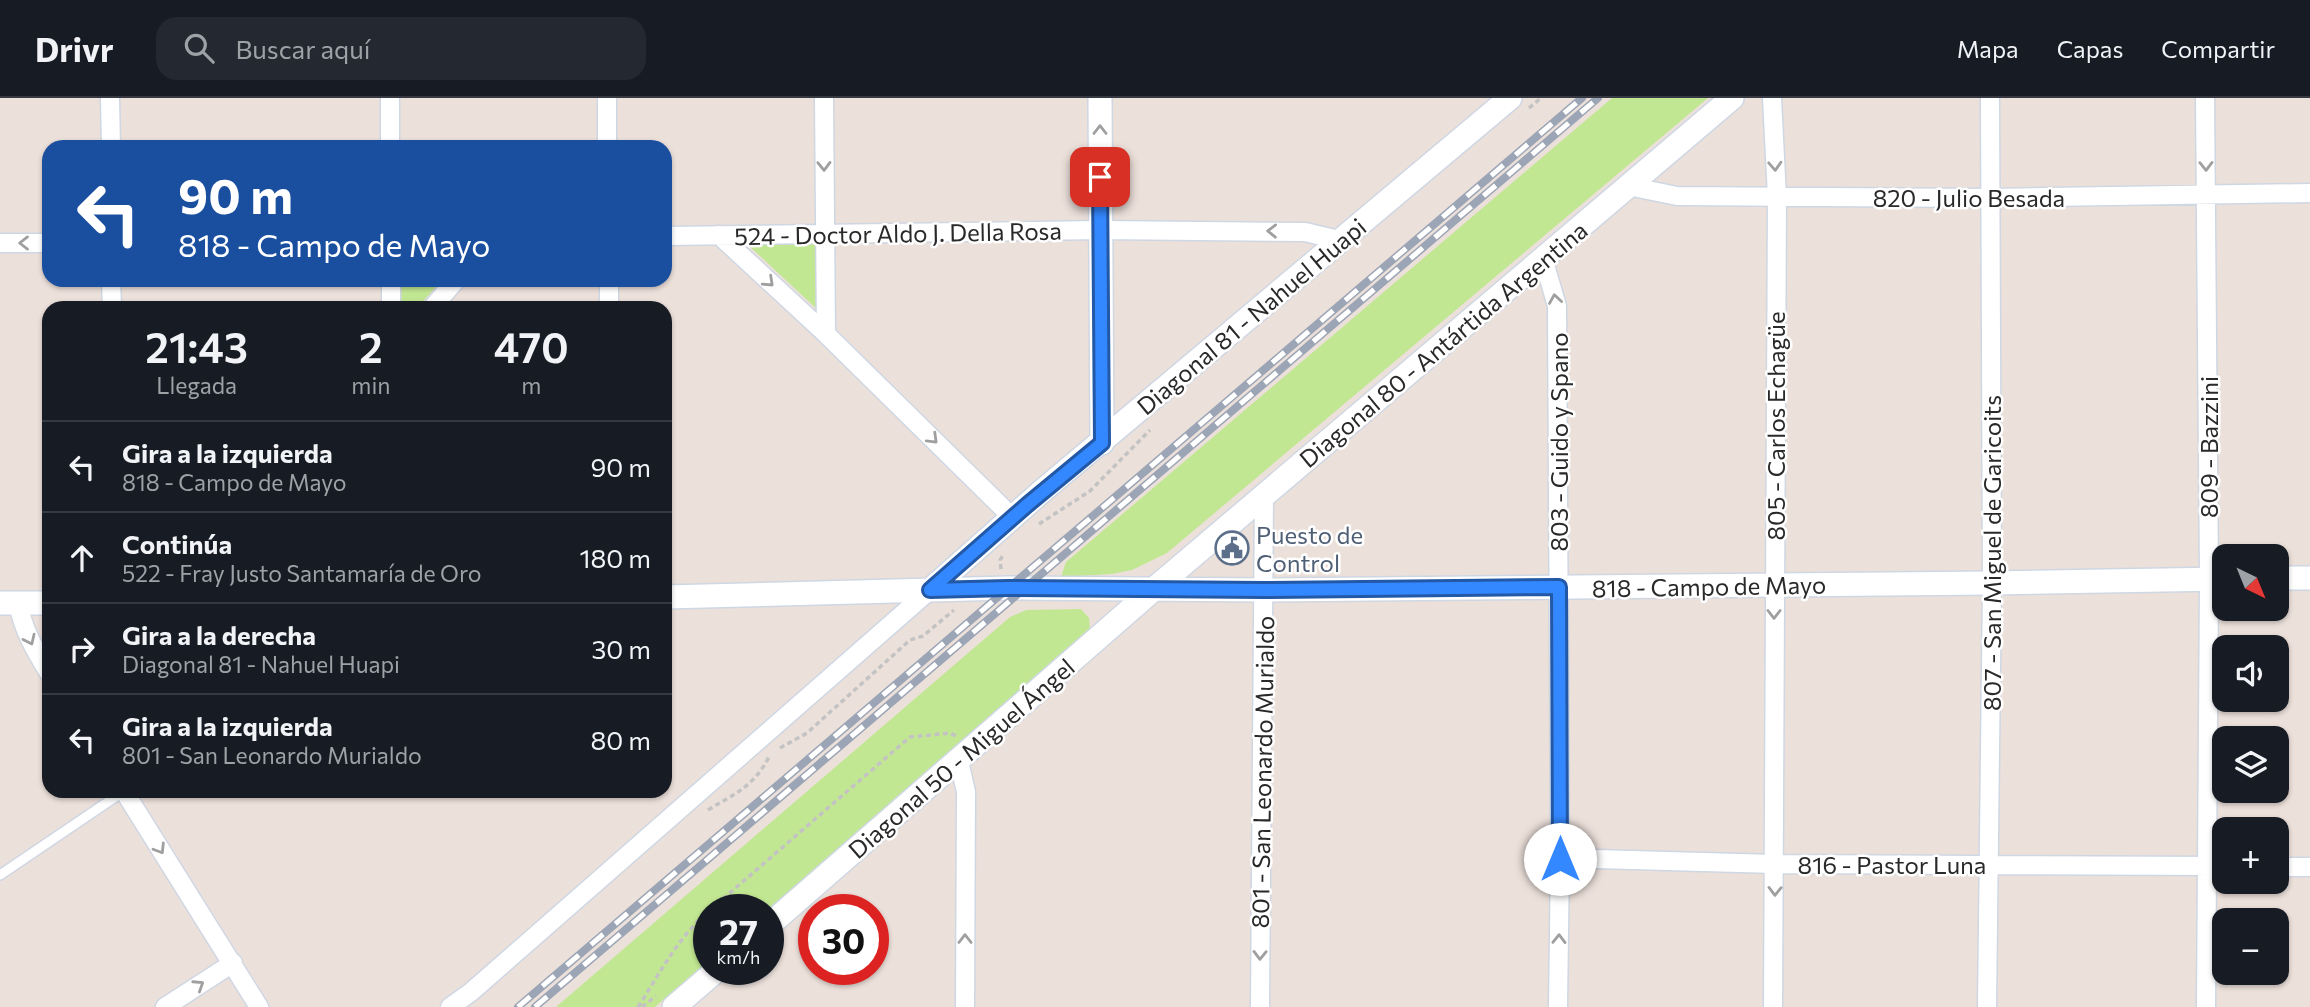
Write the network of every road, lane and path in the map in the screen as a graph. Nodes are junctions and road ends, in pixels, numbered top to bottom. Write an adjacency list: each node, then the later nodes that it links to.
1 (110, 98): 12 (street)
2 (390, 98): 13 (street)
3 (607, 98): 14 (street)
4 (824, 98): 21 (street, one-way to 21)
5 (1100, 98): 20 (street, one-way to 5)
6 (1541, 98): 11 (path)
7 (1732, 98): 15 (street, Diagonal 80 - Antártida Argentina)
8 (1772, 98): 18 (street, 805 - Carlos Echagüe, one-way to 18)
9 (1990, 98): 19 (street, 807 - San Miguel de Garicoits)
10 (2205, 98): 17 (street, 809 - Bazzini, one-way to 17)
11 (1505, 104): 24 (street, Diagonal 81 - Nahuel Huapi)
12 (111, 140)
13 (390, 140)
14 (607, 140)
15 (1628, 186): 18 (street, 820 - Julio Besada); 27 (street, Diagonal 80 - Antártida Argentina)
16 (2310, 193): 17 (street, 820 - Julio Besada)
17 (2206, 195): 19 (street, 820 - Julio Besada); 36 (street, 809 - Bazzini)
18 (1777, 197): 19 (street, 820 - Julio Besada); 42 (street, 805 - Carlos Echagüe)
19 (1991, 198): 41 (street, 807 - San Miguel de Garicoits)
20 (1100, 230): 21 (street, 524 - Doctor Aldo J. Della Rosa); 24 (street, 524 - Doctor Aldo J. Della Rosa, one-way to 20); 32 (street)
21 (825, 234): 22 (street, 524 - Doctor Aldo J. Della Rosa); 30 (street)
22 (719, 235): 23 (street, 524 - Doctor Aldo J. Della Rosa); 30 (street, one-way to 30)
23 (672, 236)
24 (1339, 240): 32 (street, Diagonal 81 - Nahuel Huapi)
25 (0, 243): 26 (street, one-way to 25)
26 (42, 243)
27 (1544, 258): 33 (street, Diagonal 80 - Antártida Argentina); 43 (street, 803 - Guido y Spano, one-way to 27)
28 (451, 287): 29 (street)
29 (438, 301)
30 (826, 334): 34 (street, one-way to 34)
31 (1158, 423): 35 (path)
32 (1102, 443): 34 (street, Diagonal 81 - Nahuel Huapi)
33 (1264, 495): 45 (street, Diagonal 80 - Antártida Argentina); 47 (street, 801 - San Leonardo Murialdo)
34 (1013, 517): 46 (street, Diagonal 81 - Nahuel Huapi)
35 (1033, 528)
36 (2215, 544)
37 (1007, 549): 44 (path)
38 (2310, 578): 40 (street)
39 (2212, 579): 41 (street, 818 - Campo de Mayo)
40 (2289, 579)
41 (1993, 583): 42 (street, 818 - Campo de Mayo); 61 (street, 807 - San Miguel de Garicoits)
42 (1774, 584): 43 (street, 818 - Campo de Mayo); 60 (street, 805 - Carlos Echagüe, one-way to 60)
43 (1559, 587): 47 (street, 818 - Campo de Mayo); 59 (street, 803 - Guido y Spano)
44 (980, 589): 45 (street, 818 - Campo de Mayo); 46 (street, 818 - Campo de Mayo); 57 (path)
45 (1154, 589): 47 (street, 818 - Campo de Mayo); 54 (street, Diagonal 50 - Miguel Ángel)
46 (930, 590): 48 (street, 818 - Campo de Mayo); 74 (street)
47 (1264, 590): 78 (street, 801 - San Leonardo Murialdo, one-way to 78)
48 (672, 597)
49 (9, 603): 50 (street); 52 (street, one-way to 52)
50 (42, 603)
51 (2216, 621): 58 (street, 809 - Bazzini)
52 (42, 662)
53 (958, 737): 66 (path)
54 (959, 761): 68 (street, Diagonal 50 - Miguel Ángel); 77 (street, one-way to 54)
55 (114, 798): 65 (lane)
56 (128, 798): 70 (street, one-way to 70)
57 (699, 816)
58 (2216, 817)
59 (1560, 859): 60 (street, 816 - Pastor Luna); 79 (street, 803 - Guido y Spano, one-way to 59)
60 (1775, 864): 61 (street, 816 - Pastor Luna); 80 (street, 805 - Carlos Echagüe, one-way to 80)
61 (1988, 864): 62 (street, 816 - Pastor Luna); 81 (street, 807 - San Miguel de Garicoits)
62 (2212, 866)
63 (2289, 867): 64 (street)
64 (2310, 867)
65 (0, 874)
66 (729, 894)
67 (2214, 894): 82 (street, 809 - Bazzini)
68 (784, 912)
69 (693, 924): 75 (path)
70 (233, 963): 72 (street, one-way to 70); 73 (street)
71 (700, 985): 76 (street)
72 (165, 1007)
73 (259, 1007)
74 (450, 1007)
75 (638, 1007)
76 (674, 1007)
77 (965, 1007)
78 (1260, 1007)
79 (1558, 1007)
80 (1773, 1007)
81 (1987, 1007)
82 (2206, 1007)

